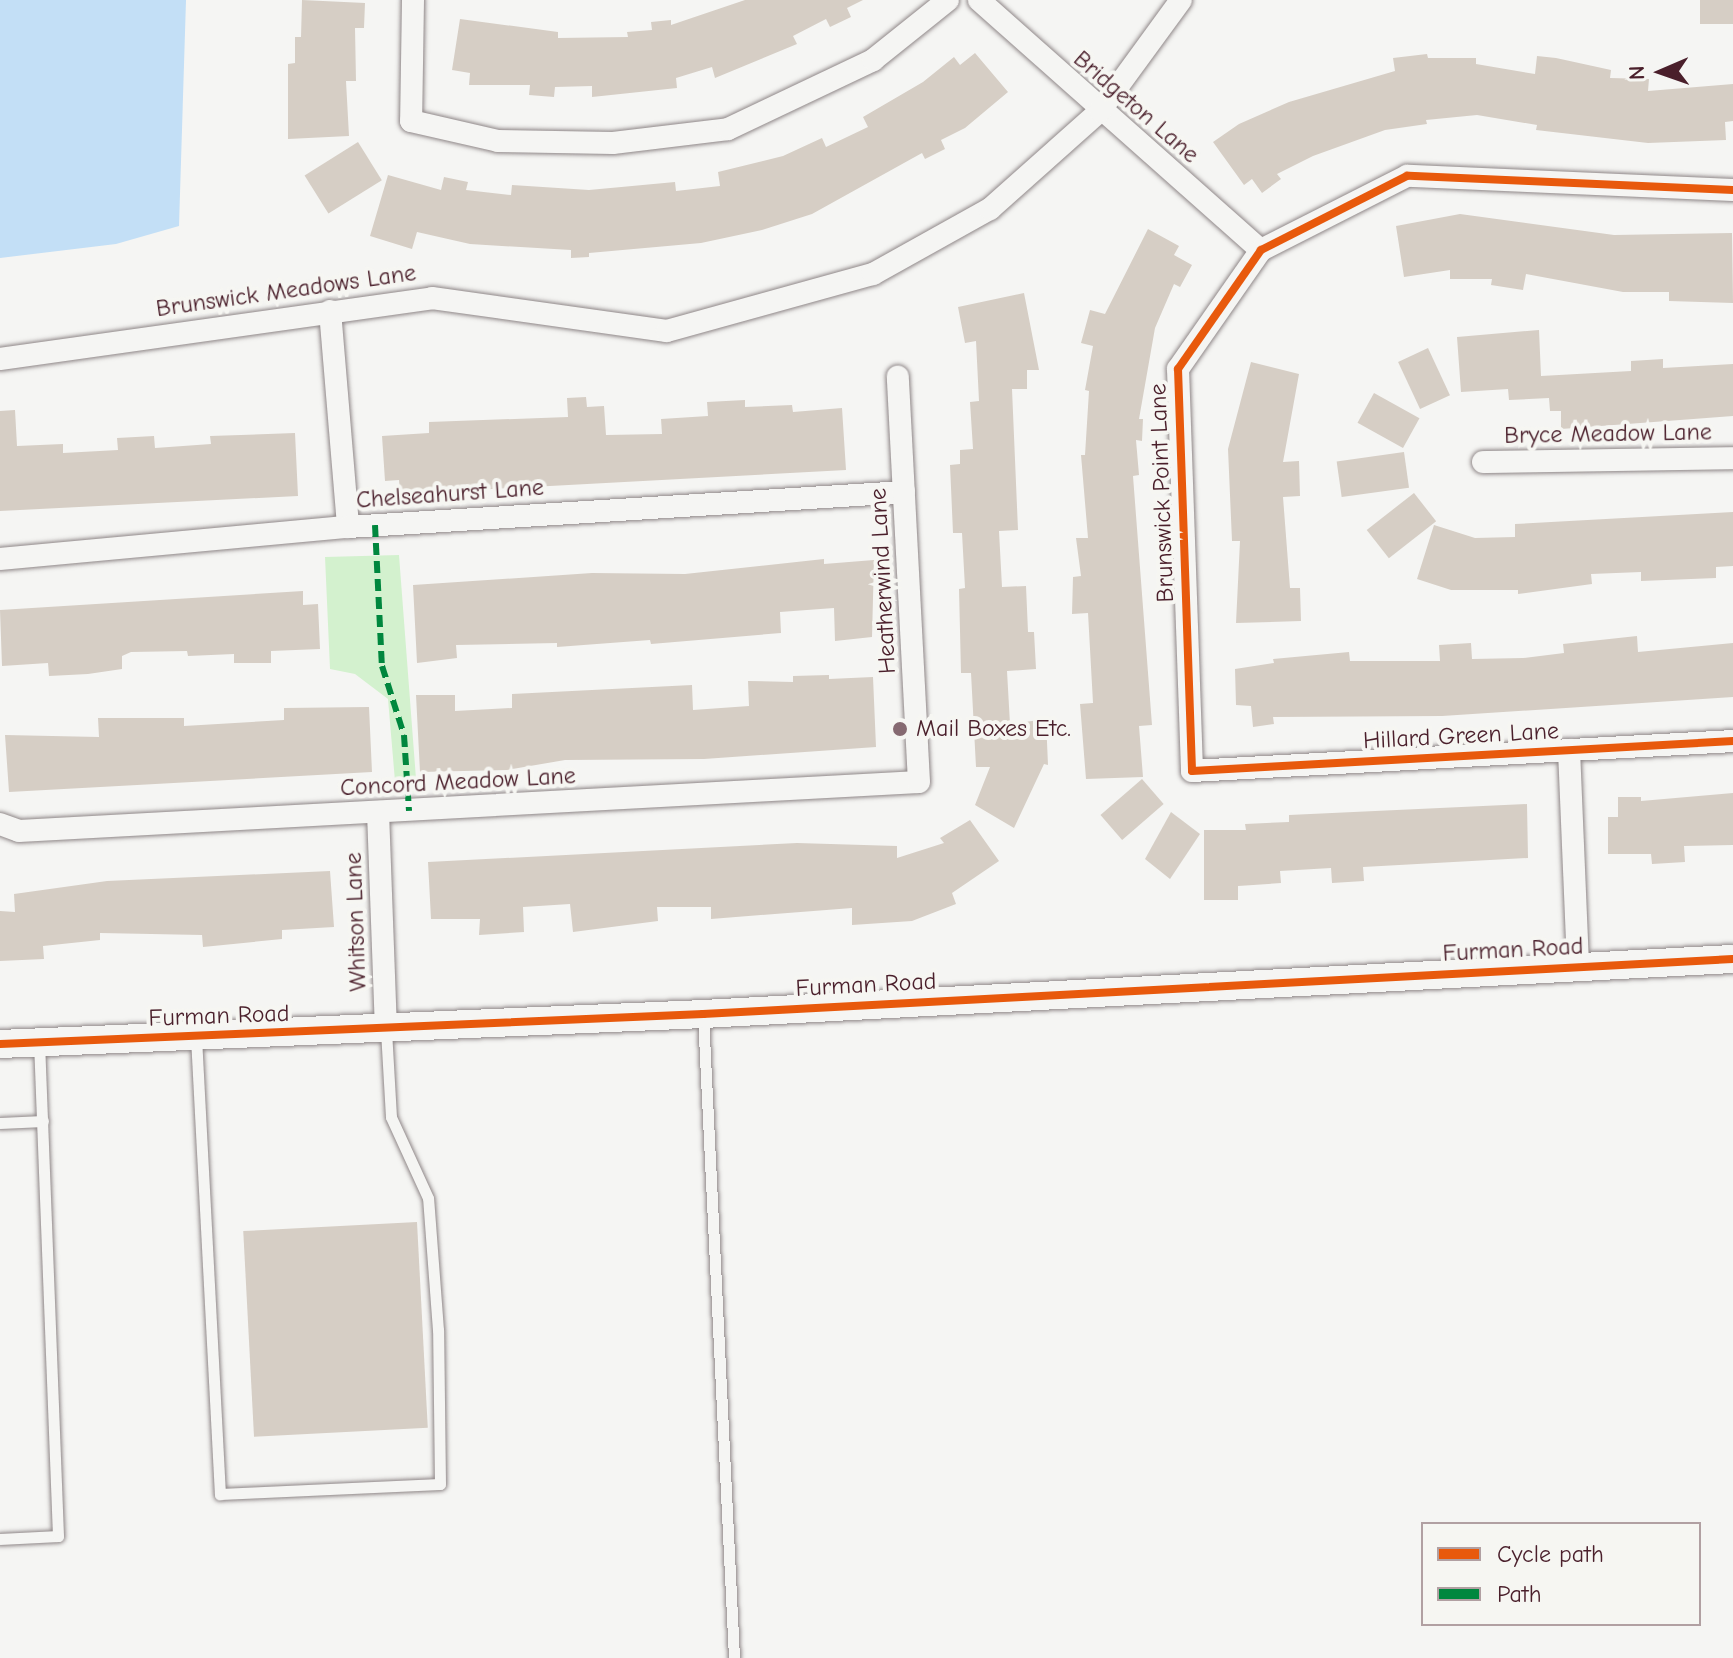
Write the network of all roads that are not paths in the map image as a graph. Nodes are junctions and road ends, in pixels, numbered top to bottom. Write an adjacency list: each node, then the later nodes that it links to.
1 (413, 0): 2 (street)
2 (948, 0)
3 (979, 0): 5 (street, Bridgeton Lane)
4 (1181, 0): 5 (street, Brunswick Meadows Lane)
5 (1100, 111): 7 (street, Bridgeton Lane); 8 (street, Brunswick Meadows Lane)
6 (1733, 190): 7 (street, Brunswick Point Lane)
7 (1261, 250): 18 (street, Brunswick Point Lane)
8 (330, 311): 9 (street, Brunswick Meadows Lane); 14 (street)
9 (0, 359)
10 (898, 377): 13 (street, Heatherwind Lane)
11 (1733, 458): 12 (street, Bryce Meadow Lane)
12 (1483, 462)
13 (904, 492): 14 (street, Chelseahurst Lane); 19 (street, Heatherwind Lane)
14 (348, 527): 15 (street, Chelseahurst Lane)
15 (0, 559)
16 (1733, 741): 17 (street, Hillard Green Lane)
17 (1569, 750): 18 (street, Hillard Green Lane); 23 (street)
18 (1192, 771)
19 (919, 782): 20 (street, Concord Meadow Lane)
20 (378, 812): 21 (street, Concord Meadow Lane); 25 (street, Whitson Lane)
21 (0, 824)
22 (1733, 959): 23 (street, Furman Road)
23 (1578, 966): 24 (street, Furman Road)
24 (703, 1014): 25 (street, Furman Road); 32 (lane)
25 (386, 1029): 26 (street, Furman Road); 26 (lane)
26 (196, 1037): 27 (street, Furman Road)
27 (39, 1043): 28 (street, Furman Road); 29 (lane)
28 (0, 1044)
29 (43, 1121): 30 (lane); 31 (lane)
30 (0, 1123)
31 (0, 1539)
32 (734, 1658)

